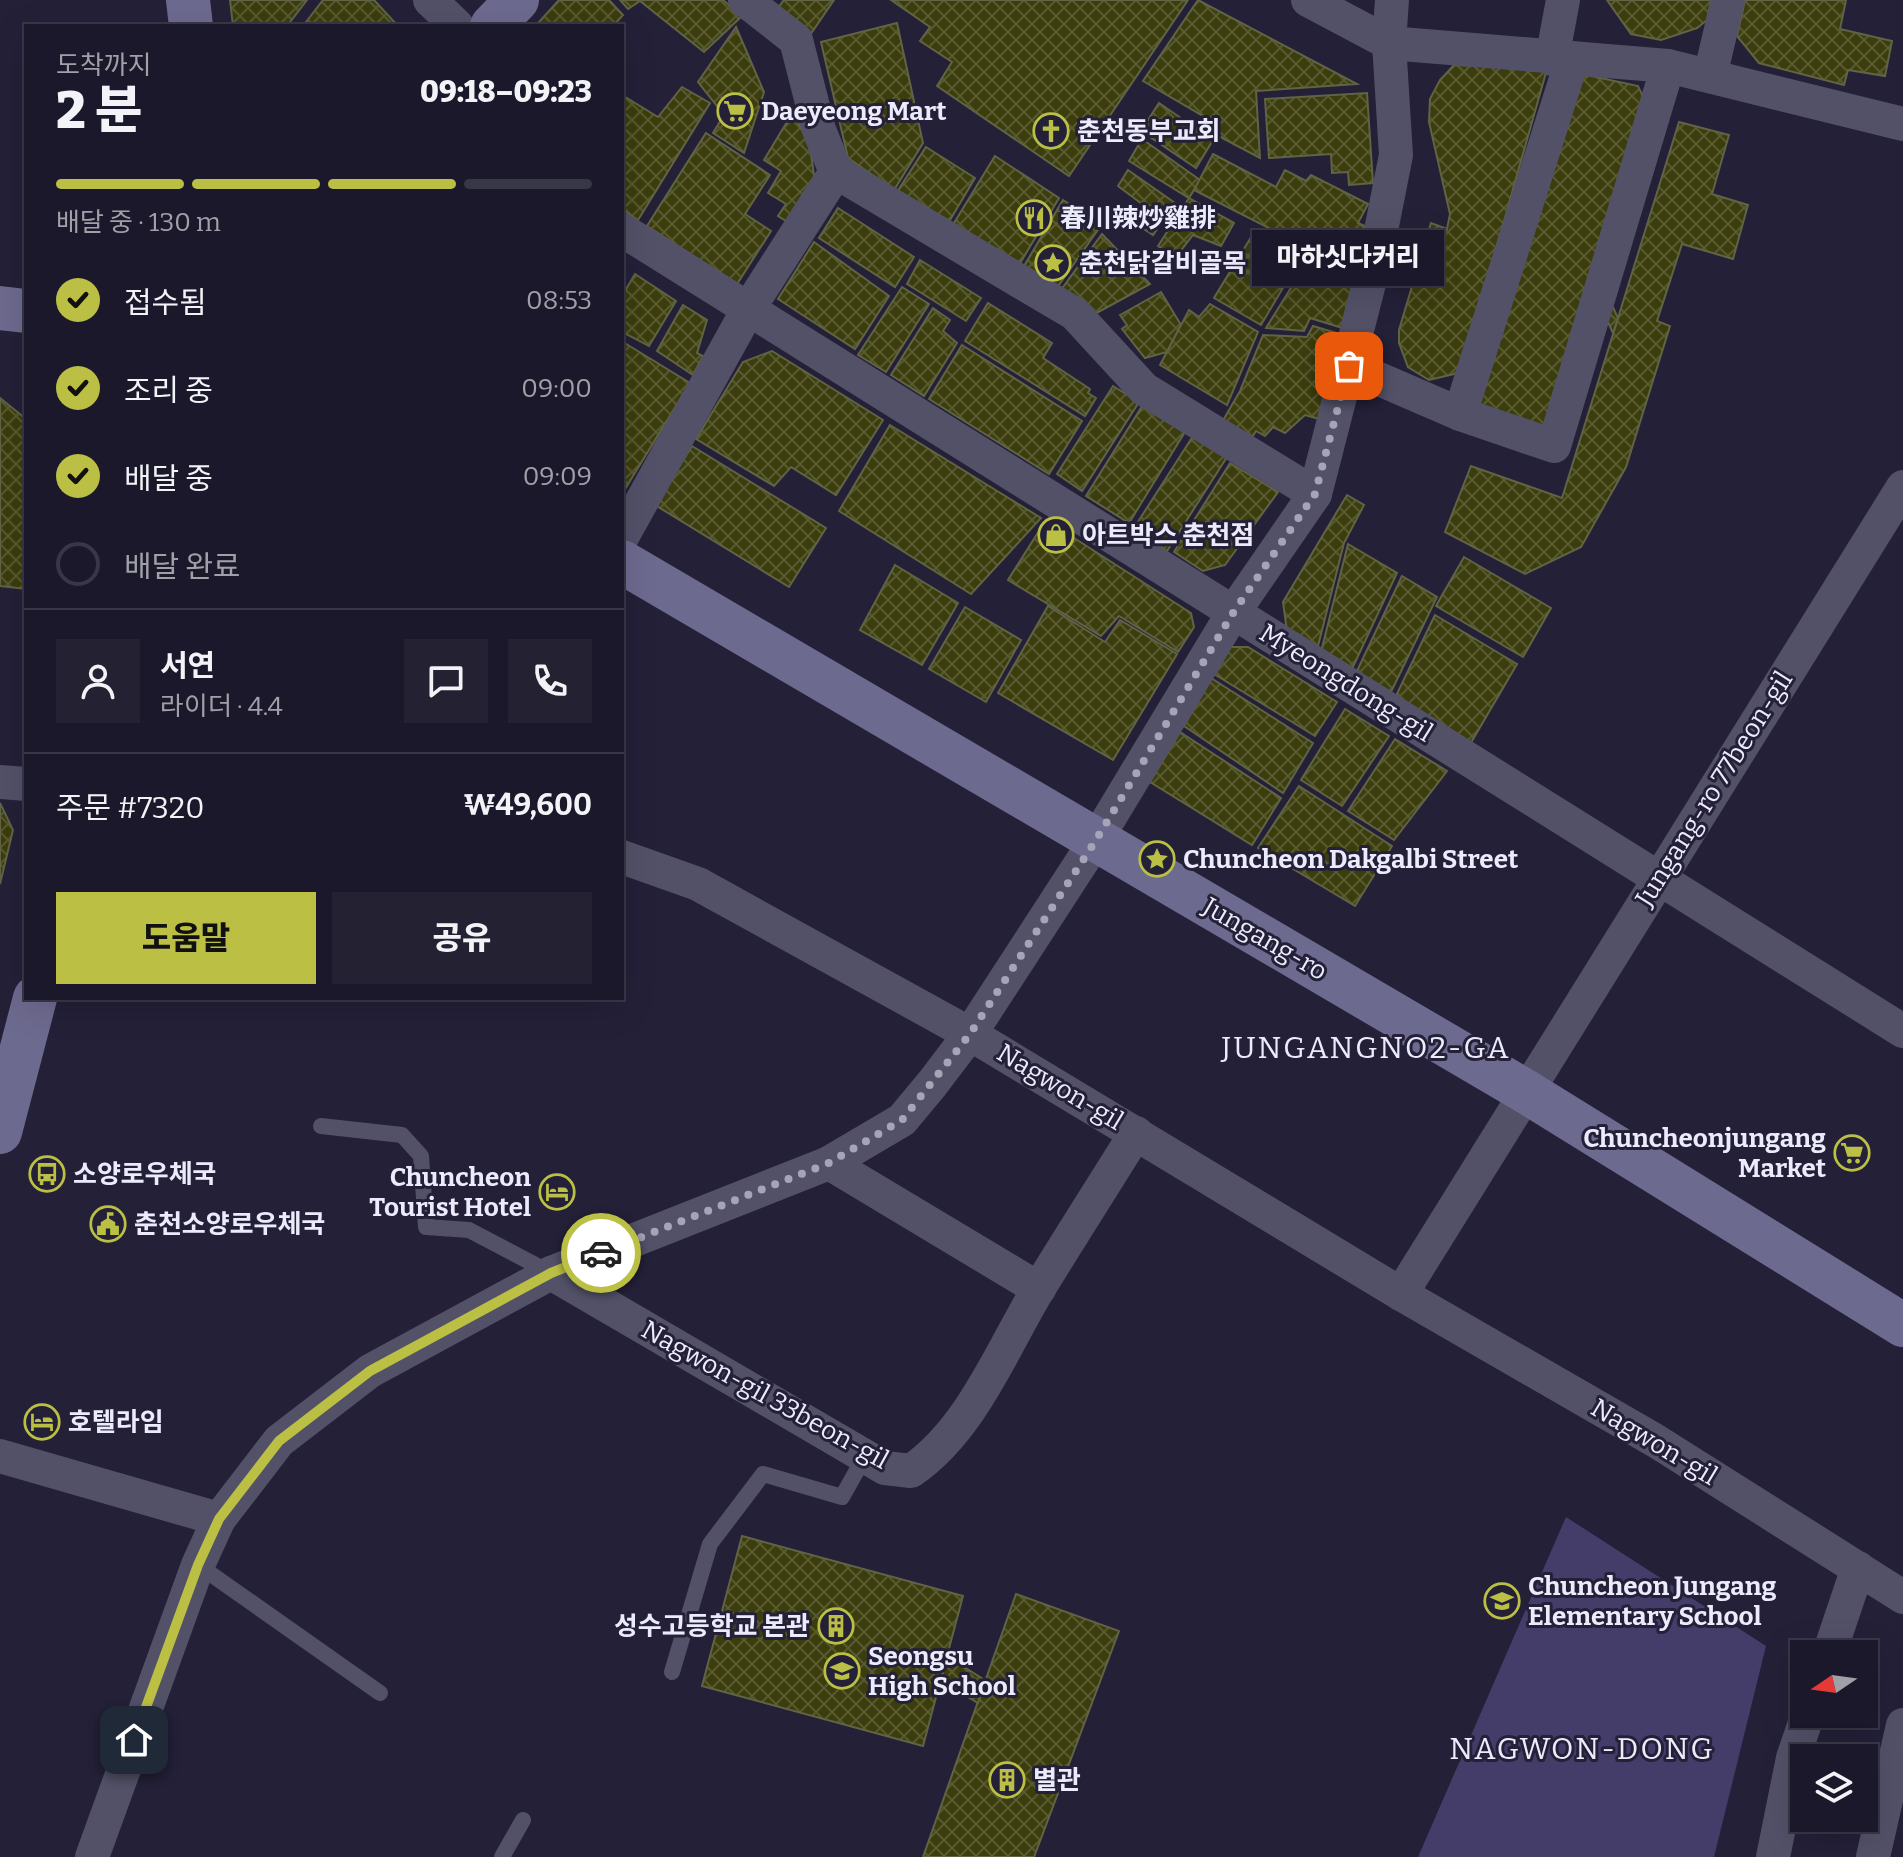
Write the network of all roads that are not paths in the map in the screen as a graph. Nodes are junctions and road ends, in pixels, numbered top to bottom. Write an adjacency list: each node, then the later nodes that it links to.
1 (188, 0): 9 (street)
2 (430, 0): 10 (street)
3 (517, 0): 11 (street)
4 (745, 0): 17 (street)
5 (1308, 0): 12 (street)
6 (1392, 0): 12 (street)
7 (1563, 0): 13 (street)
8 (1728, 0): 15 (street)
9 (191, 24)
10 (455, 24)
11 (494, 24)
12 (1389, 43): 13 (street); 22 (street)
13 (1562, 59): 14 (street); 23 (street)
14 (1668, 66): 15 (street); 23 (street)
15 (1710, 76): 16 (street)
16 (1903, 124)
17 (836, 172): 20 (street); 25 (street)
18 (624, 231): 20 (street, Myeongdong-gil)
19 (0, 308): 21 (street)
20 (749, 308): 26 (street); 28 (street, Myeongdong-gil)
21 (24, 311)
22 (1349, 366): 23 (street); 25 (street)
23 (1460, 414)
24 (1903, 487): 33 (street, Jungang-ro 77beon-gil)
25 (1315, 494): 28 (street)
26 (624, 533)
27 (624, 563): 31 (street, Jungang-ro)
28 (1233, 613): 31 (street); 33 (street, Myeongdong-gil)
29 (0, 782): 30 (street)
30 (24, 784)
31 (1096, 840): 36 (street); 37 (street, Jungang-ro)
32 (624, 858): 36 (street, Nagwon-gil)
33 (1659, 878): 35 (street, Myeongdong-gil); 37 (street, Jungang-ro 77beon-gil)
34 (34, 1000): 39 (street)
35 (1903, 1031)
36 (970, 1034): 40 (street, Nagwon-gil); 41 (street)
37 (1525, 1091): 44 (street); 45 (street, Jungang-ro)
38 (321, 1126): 42 (lane)
39 (0, 1132)
40 (1136, 1133): 43 (street, Nagwon-gil 33beon-gil); 44 (street, Nagwon-gil)
41 (829, 1163): 42 (street); 43 (street)
42 (551, 1273): 47 (street, Nagwon-gil 33beon-gil); 48 (street)
43 (1039, 1289): 47 (street, Nagwon-gil 33beon-gil)
44 (1401, 1294): 50 (street, Nagwon-gil)
45 (1903, 1325)
46 (0, 1456): 48 (street)
47 (865, 1456): 53 (lane)
48 (219, 1519): 49 (street)
49 (198, 1565): 54 (lane); 58 (street)
50 (1858, 1568): 51 (street, Nagwon-gil); 52 (street)
51 (1903, 1597)
52 (1834, 1640)
53 (672, 1672)
54 (380, 1693)
55 (1903, 1725): 61 (street)
56 (1803, 1728): 60 (street)
57 (523, 1820): 59 (lane)
58 (92, 1857)
59 (502, 1857)
60 (1773, 1857)
61 (1873, 1857)

